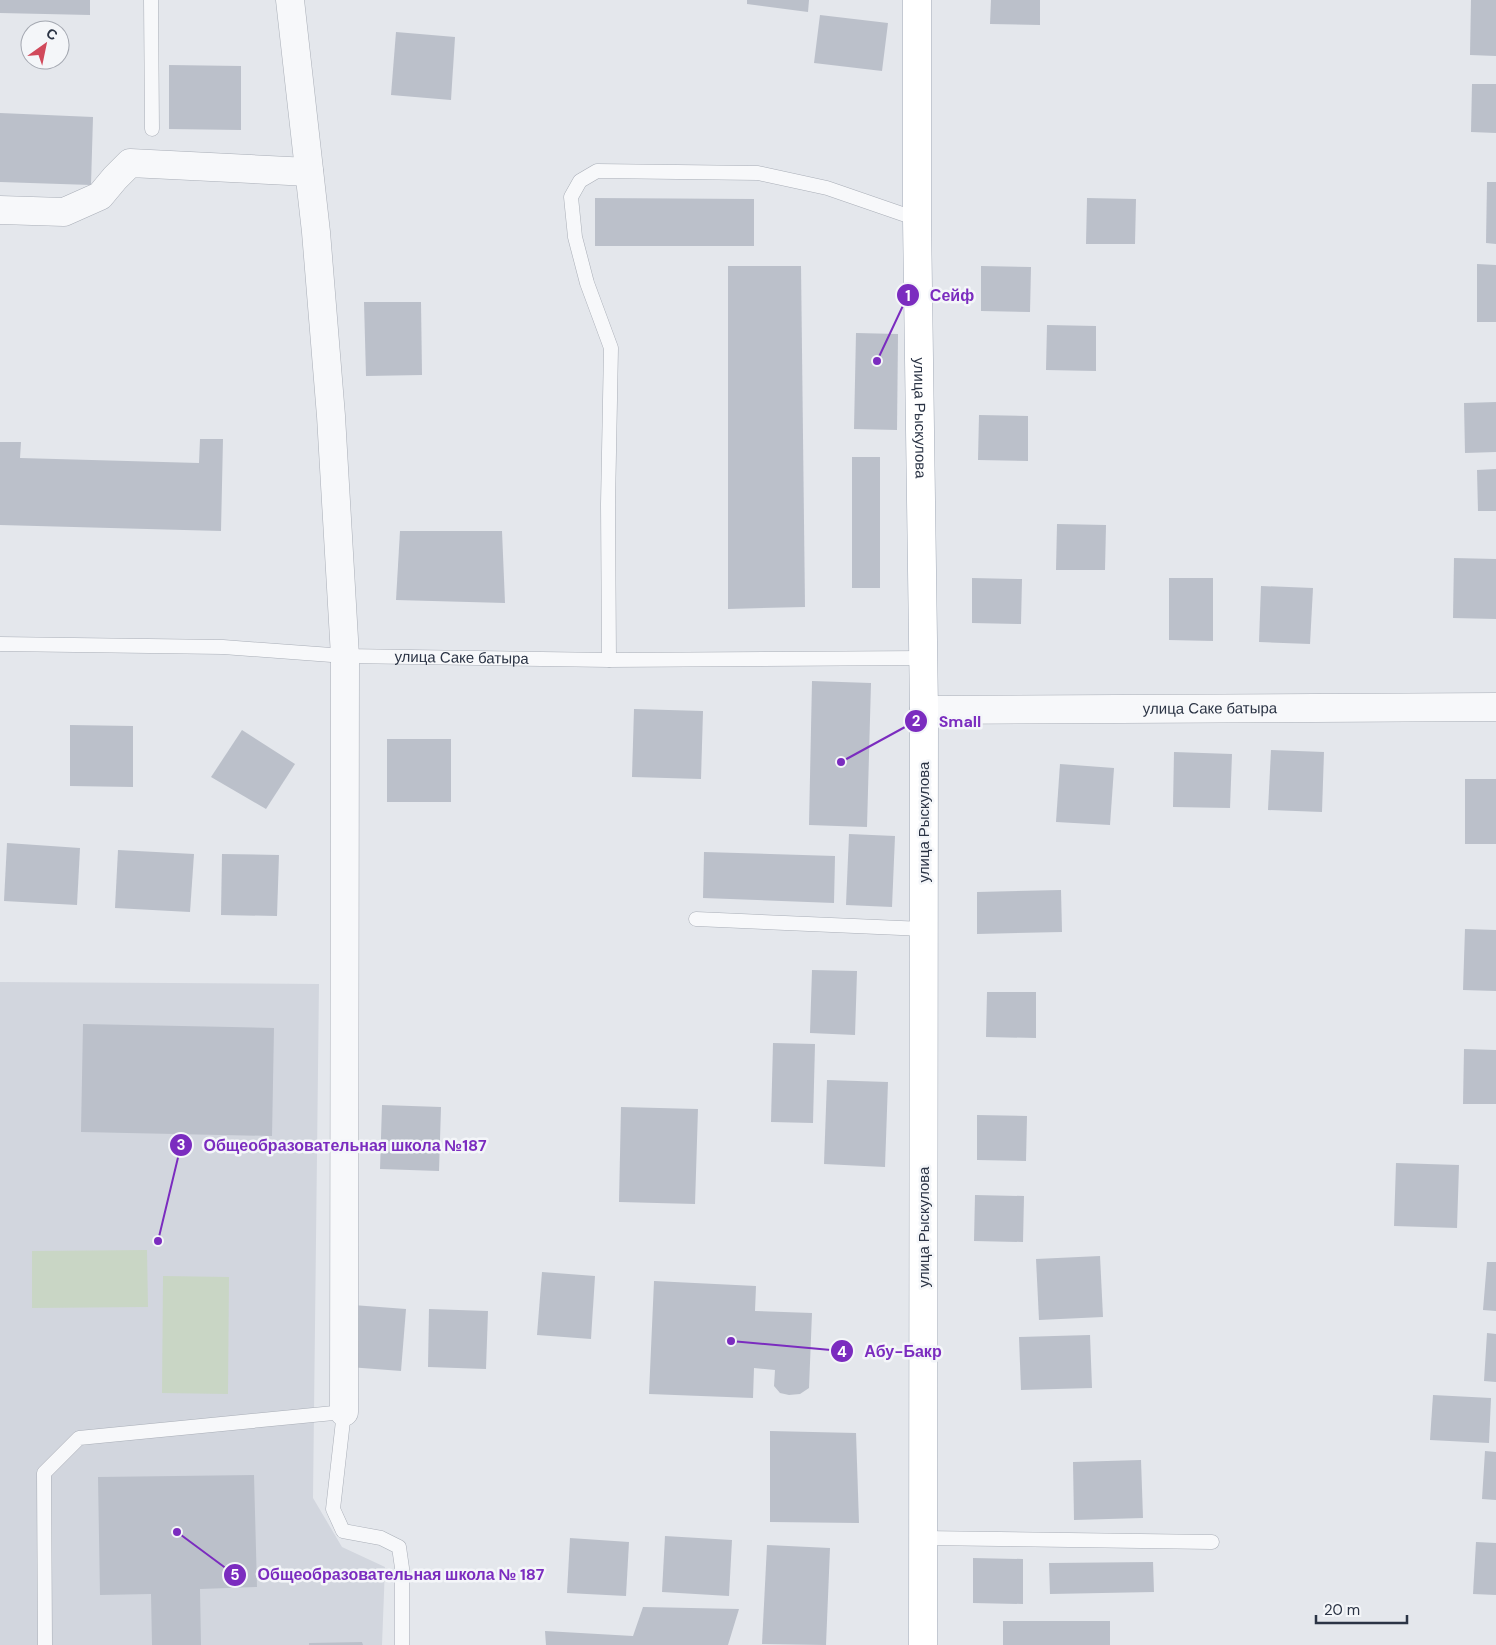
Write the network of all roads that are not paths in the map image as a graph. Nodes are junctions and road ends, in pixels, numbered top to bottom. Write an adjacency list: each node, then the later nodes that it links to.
1 (151, 0): 4 (lane)
2 (290, 0): 5 (street)
3 (917, 0): 7 (main road, улица Рыскулова)
4 (152, 128)
5 (309, 172): 6 (street); 9 (street)
6 (0, 210)
7 (917, 219): 10 (main road, улица Рыскулова); 11 (lane)
8 (0, 644): 9 (lane, улица Саке батыра)
9 (345, 656): 11 (lane, улица Саке батыра); 16 (street)
10 (924, 658): 11 (lane, улица Саке батыра); 13 (main road, улица Рыскулова)
11 (609, 660)
12 (1496, 707): 13 (street, улица Саке батыра)
13 (924, 710): 15 (main road, улица Рыскулова)
14 (696, 919): 15 (lane)
15 (924, 929): 17 (main road, улица Рыскулова)
16 (344, 1412): 19 (lane); 20 (lane)
17 (924, 1538): 18 (lane); 21 (main road, улица Рыскулова)
18 (1212, 1542)
19 (46, 1645)
20 (402, 1645)
21 (923, 1645)

